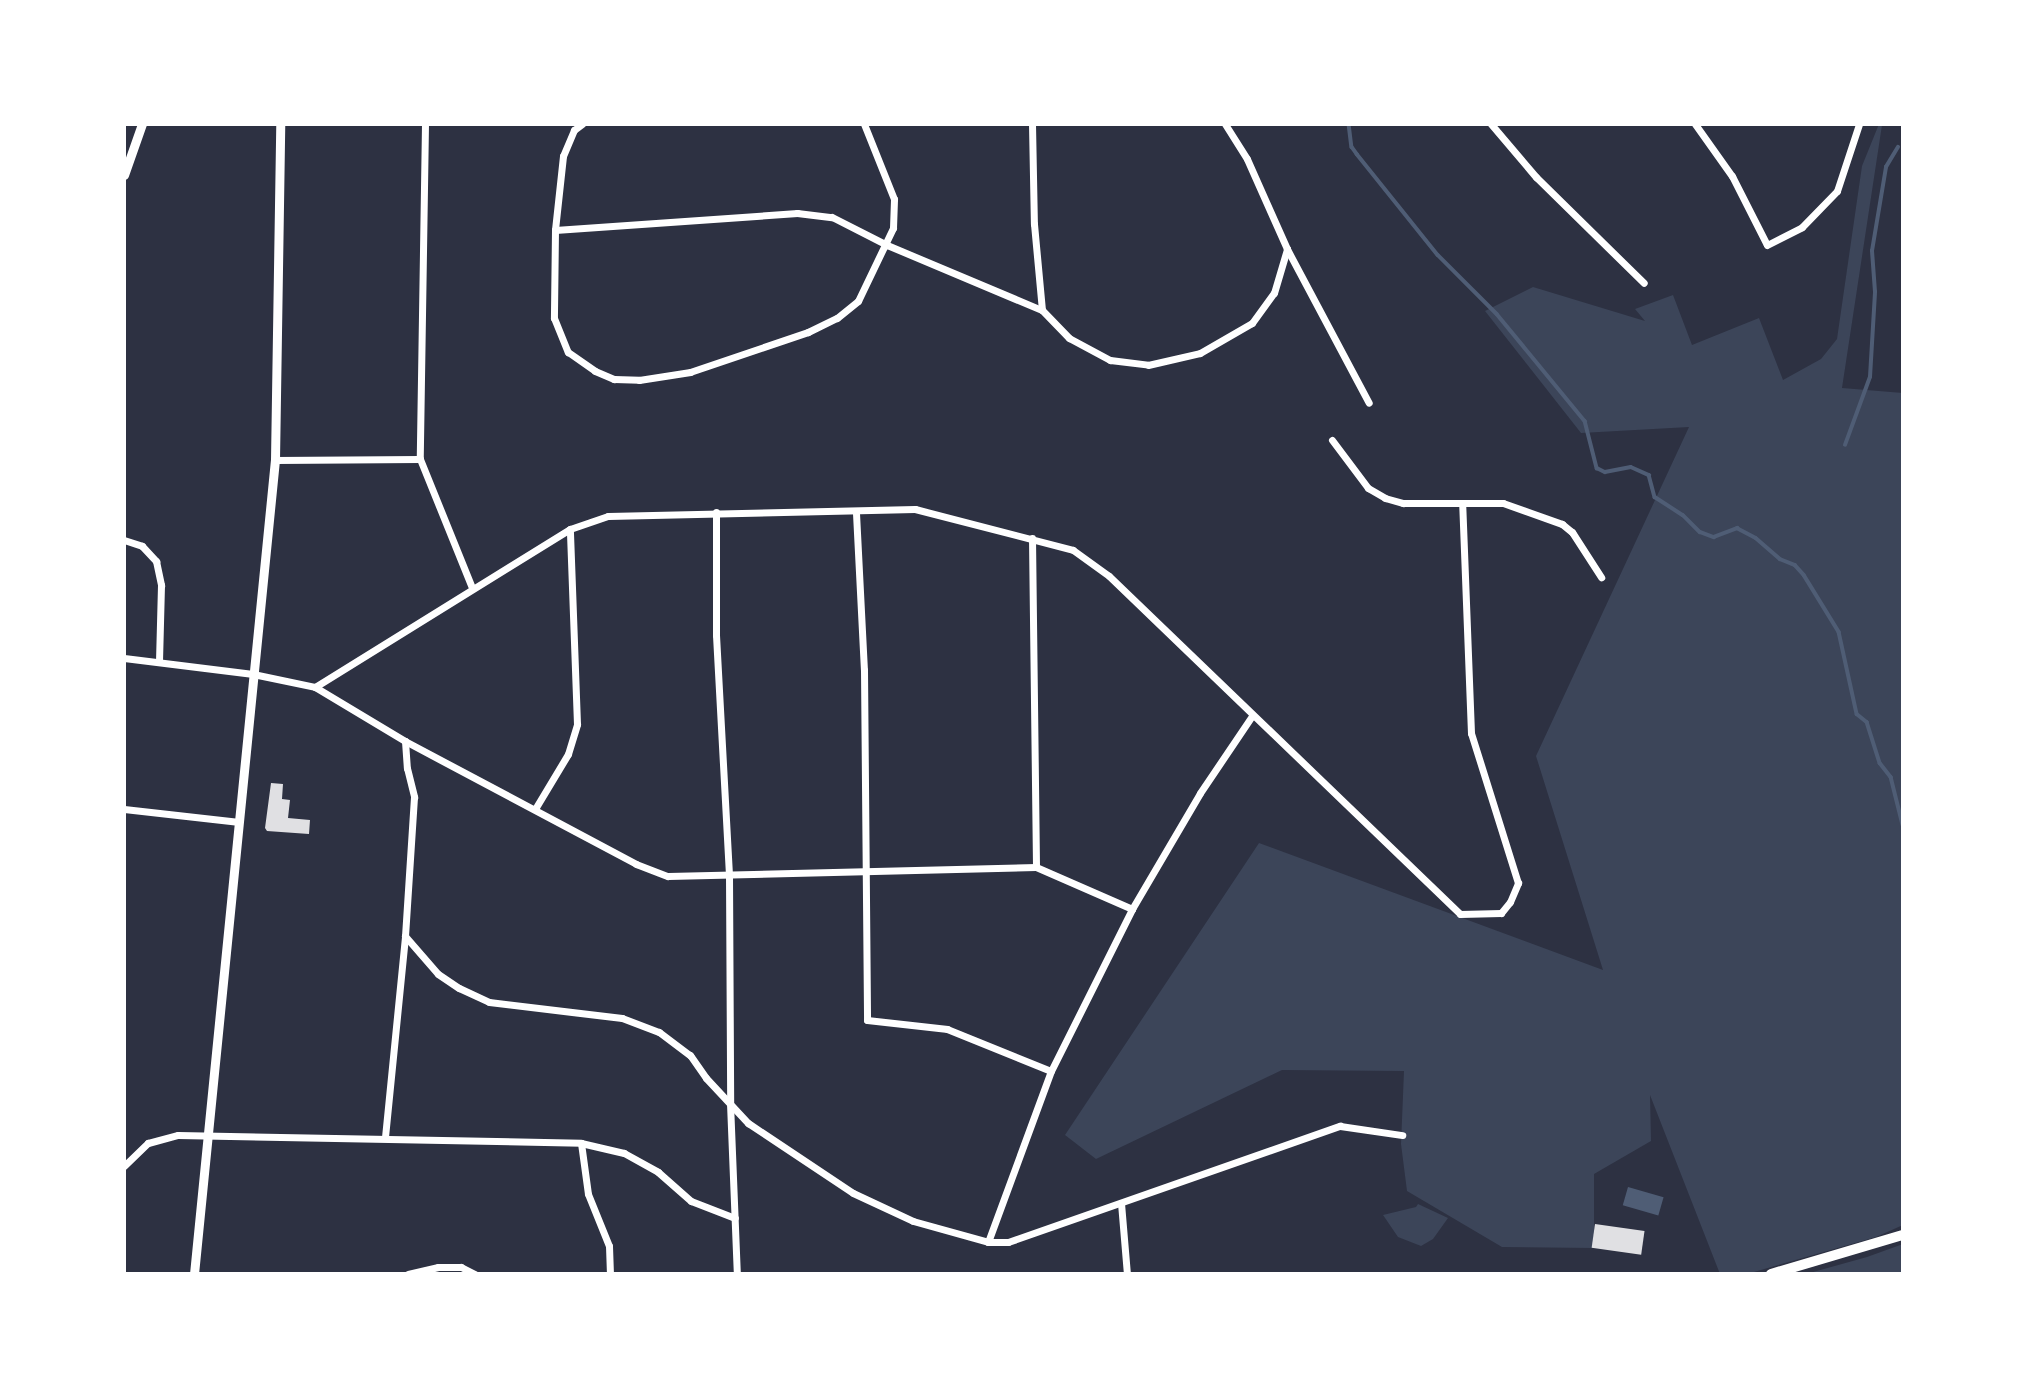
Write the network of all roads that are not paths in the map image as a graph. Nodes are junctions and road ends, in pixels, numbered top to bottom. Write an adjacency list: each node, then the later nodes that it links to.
1 (142, 124): 11 (street)
2 (280, 124): 21 (street)
3 (425, 124): 20 (street)
4 (582, 124): 13 (street)
5 (864, 124): 14 (street)
6 (1032, 124): 17 (street)
7 (1225, 124): 15 (street)
8 (1491, 124): 16 (street)
9 (1695, 124): 10 (street)
10 (1859, 124)
11 (128, 154): 12 (street)
12 (124, 175)
13 (555, 230): 14 (street); 14 (street)
14 (887, 245): 17 (street)
15 (1287, 249): 17 (street); 18 (street)
16 (1644, 283)
17 (1042, 310)
18 (1369, 403)
19 (1332, 440): 22 (street)
20 (420, 459): 21 (street); 29 (street)
21 (275, 460): 32 (street)
22 (1462, 503): 28 (street); 34 (street)
23 (716, 512): 24 (street); 25 (street); 41 (street)
24 (856, 513): 26 (street); 40 (street)
25 (570, 529): 29 (street); 36 (street)
26 (1032, 538): 34 (street); 39 (street)
27 (124, 540): 31 (street)
28 (1601, 577)
29 (472, 588): 33 (street)
30 (124, 658): 31 (street)
31 (159, 660): 32 (street)
32 (253, 674): 33 (street); 38 (street)
33 (315, 687): 35 (street)
34 (1252, 716): 42 (street)
35 (405, 741): 36 (street); 43 (street)
36 (535, 809): 41 (street)
37 (124, 810): 38 (street)
38 (239, 822): 46 (street)
39 (1036, 867): 40 (street); 42 (street)
40 (864, 872): 41 (street); 44 (street)
41 (729, 876): 45 (street)
42 (1132, 909): 44 (street)
43 (405, 936): 45 (street); 48 (street)
44 (1051, 1070): 54 (street)
45 (730, 1103): 52 (street); 54 (street)
46 (209, 1133): 48 (street); 50 (street); 55 (street)
47 (1402, 1135): 51 (street)
48 (385, 1137): 49 (street)
49 (581, 1143): 52 (street); 58 (street)
50 (124, 1166)
51 (1121, 1203): 54 (street); 60 (street)
52 (735, 1218): 59 (street)
53 (1903, 1235): 61 (main road)
54 (988, 1242)
55 (194, 1274)
56 (408, 1274): 57 (street)
57 (475, 1274)
58 (610, 1274)
59 (737, 1274)
60 (1126, 1274)
61 (1771, 1274)

